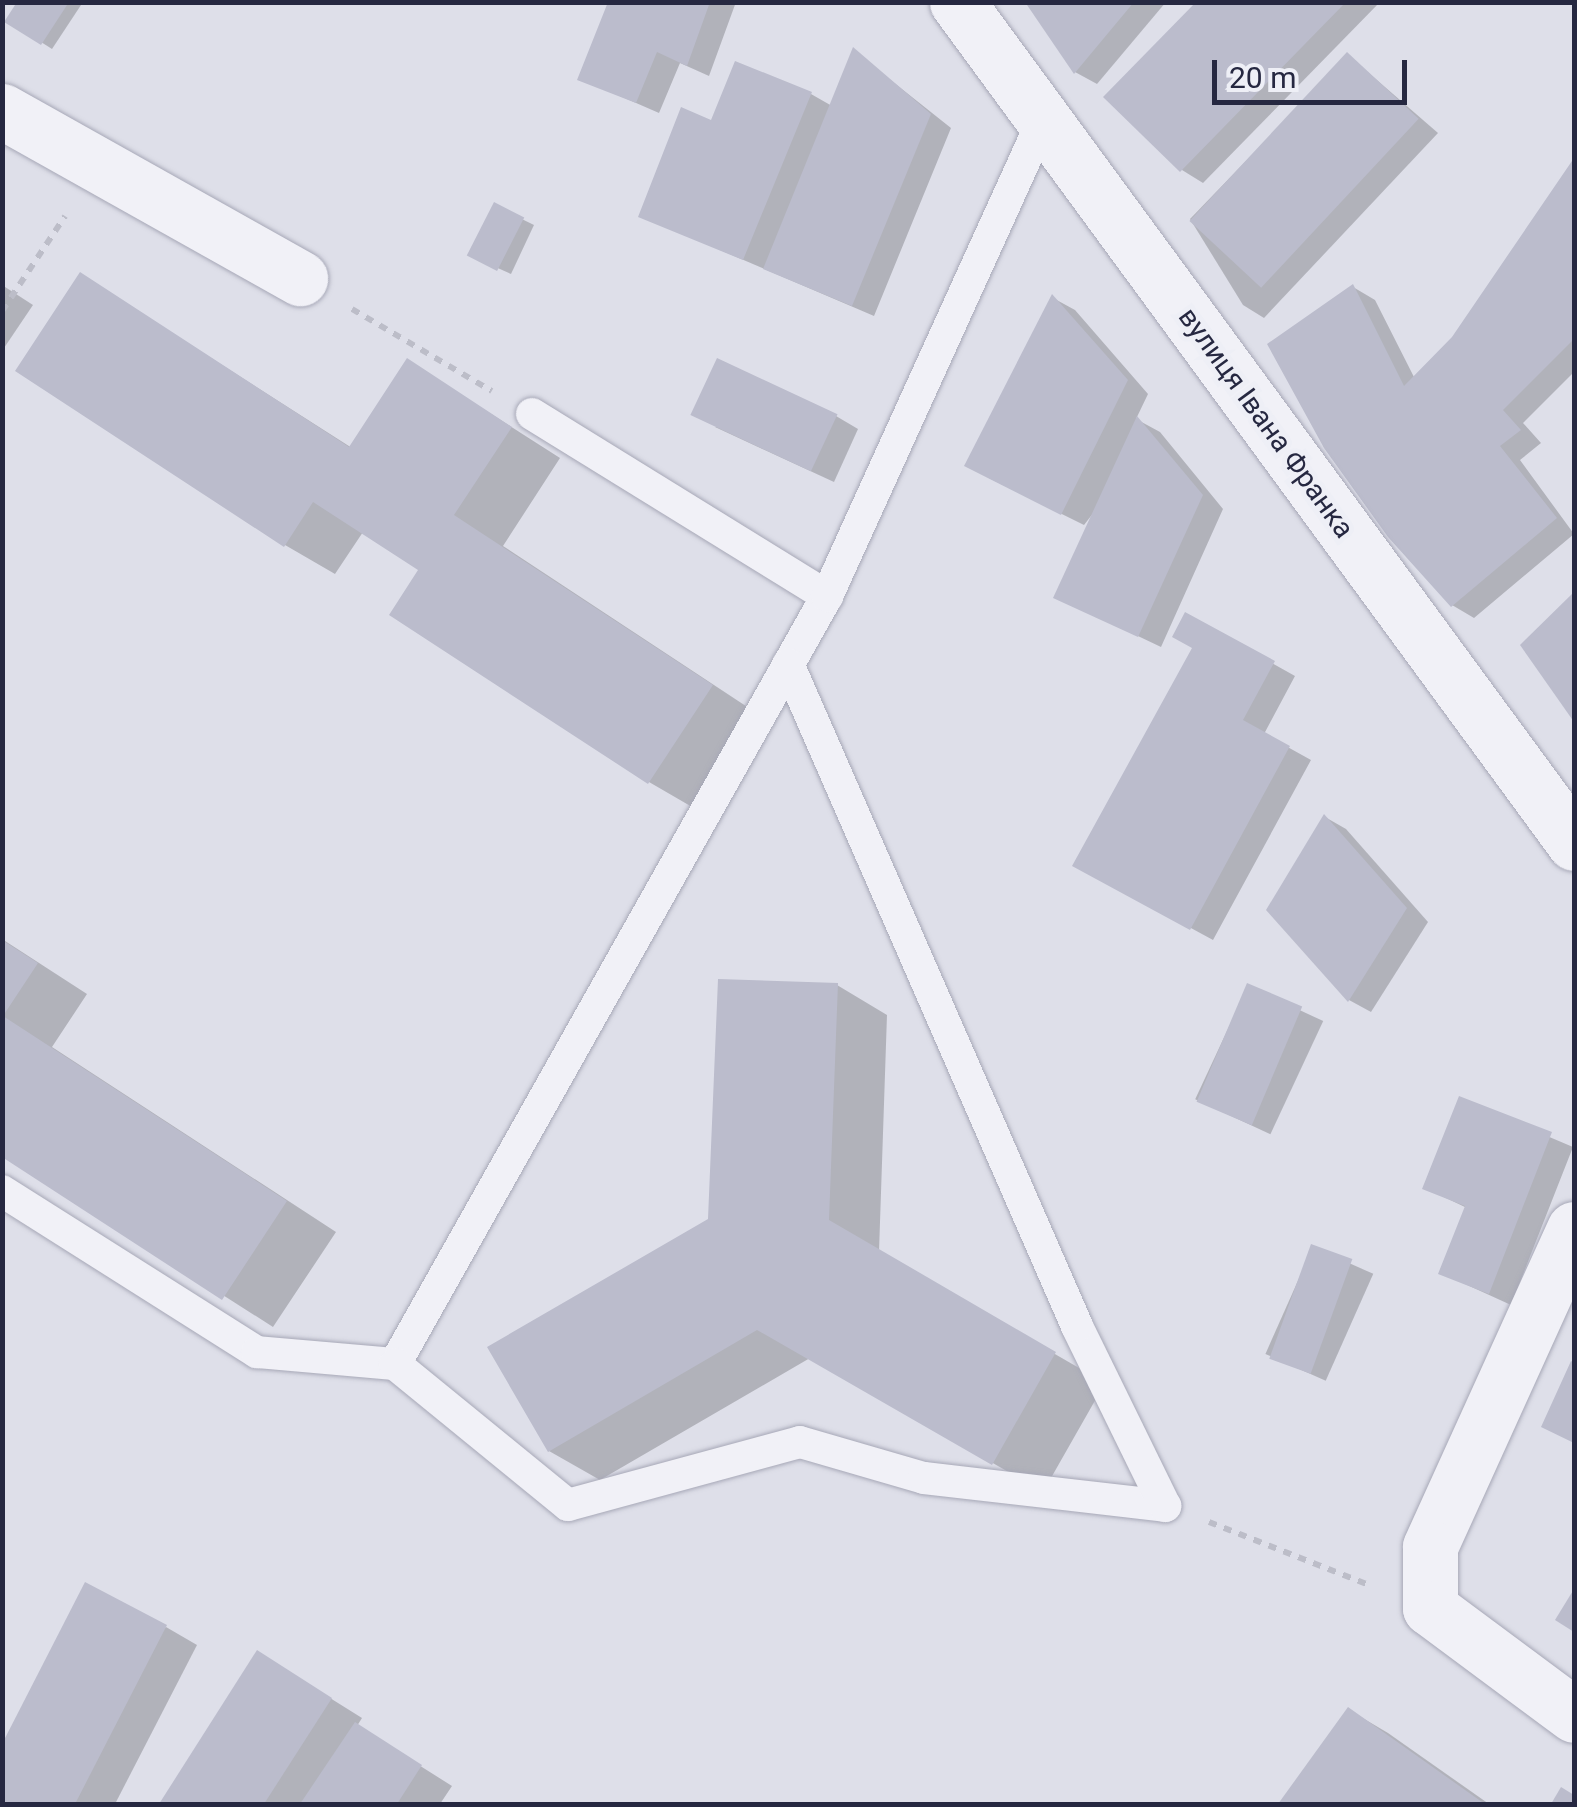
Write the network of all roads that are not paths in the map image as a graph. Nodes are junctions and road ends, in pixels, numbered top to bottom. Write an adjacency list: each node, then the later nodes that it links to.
1 (956, 2): 3 (street, вулиця Івана Франка)
2 (2, 111): 4 (street)
3 (1043, 120): 6 (lane); 8 (street, вулиця Івана Франка)
4 (300, 278)
5 (532, 414): 6 (lane)
6 (827, 596): 7 (lane)
7 (788, 664): 11 (lane); 11 (lane)
8 (1574, 844)
9 (2, 1191): 11 (lane)
10 (1574, 1229): 12 (street)
11 (395, 1364)
12 (1574, 1715)

